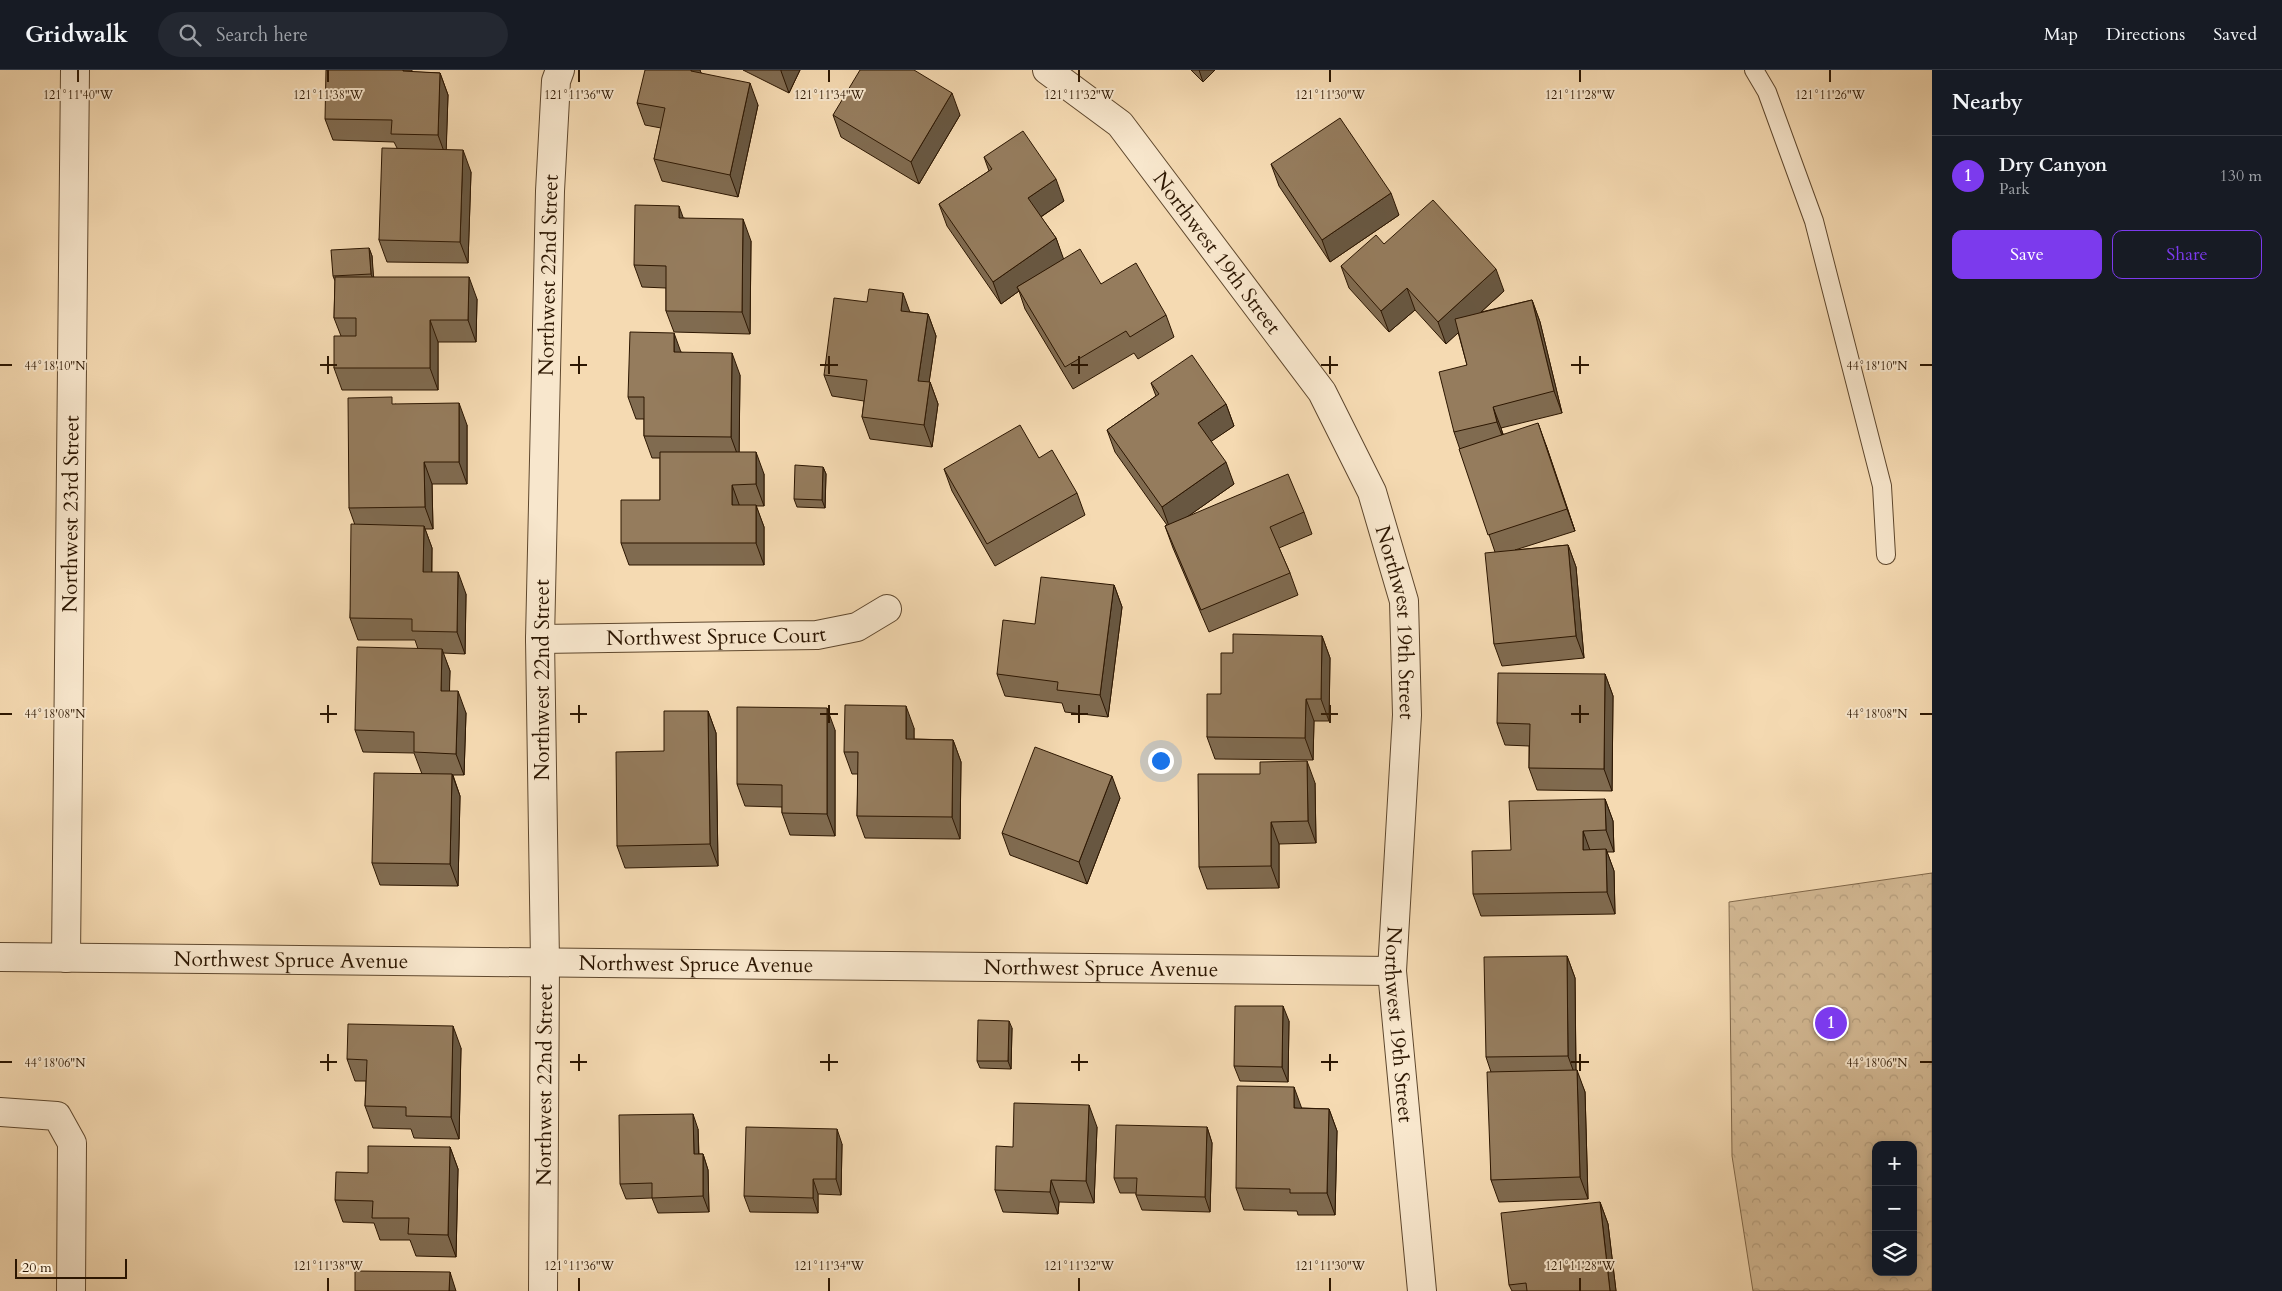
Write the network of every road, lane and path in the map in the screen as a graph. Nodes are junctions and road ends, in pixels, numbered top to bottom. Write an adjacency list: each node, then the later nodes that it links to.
1 (75, 70): 9 (street, Northwest 23rd Street)
2 (560, 70): 7 (street, Northwest 22nd Street)
3 (1047, 70): 11 (street, Northwest 19th Street)
4 (1754, 70): 5 (lane)
5 (1886, 555)
6 (886, 609): 7 (street, Northwest Spruce Court)
7 (540, 639): 10 (street, Northwest 22nd Street)
8 (0, 957): 9 (street, Northwest Spruce Avenue)
9 (66, 958): 10 (street, Northwest Spruce Avenue)
10 (545, 962): 11 (street, Northwest Spruce Avenue); 14 (street, Northwest 22nd Street)
11 (1392, 971): 15 (street, Northwest 19th Street)
12 (0, 1112): 13 (street)
13 (71, 1291)
14 (543, 1291)
15 (1422, 1291)

